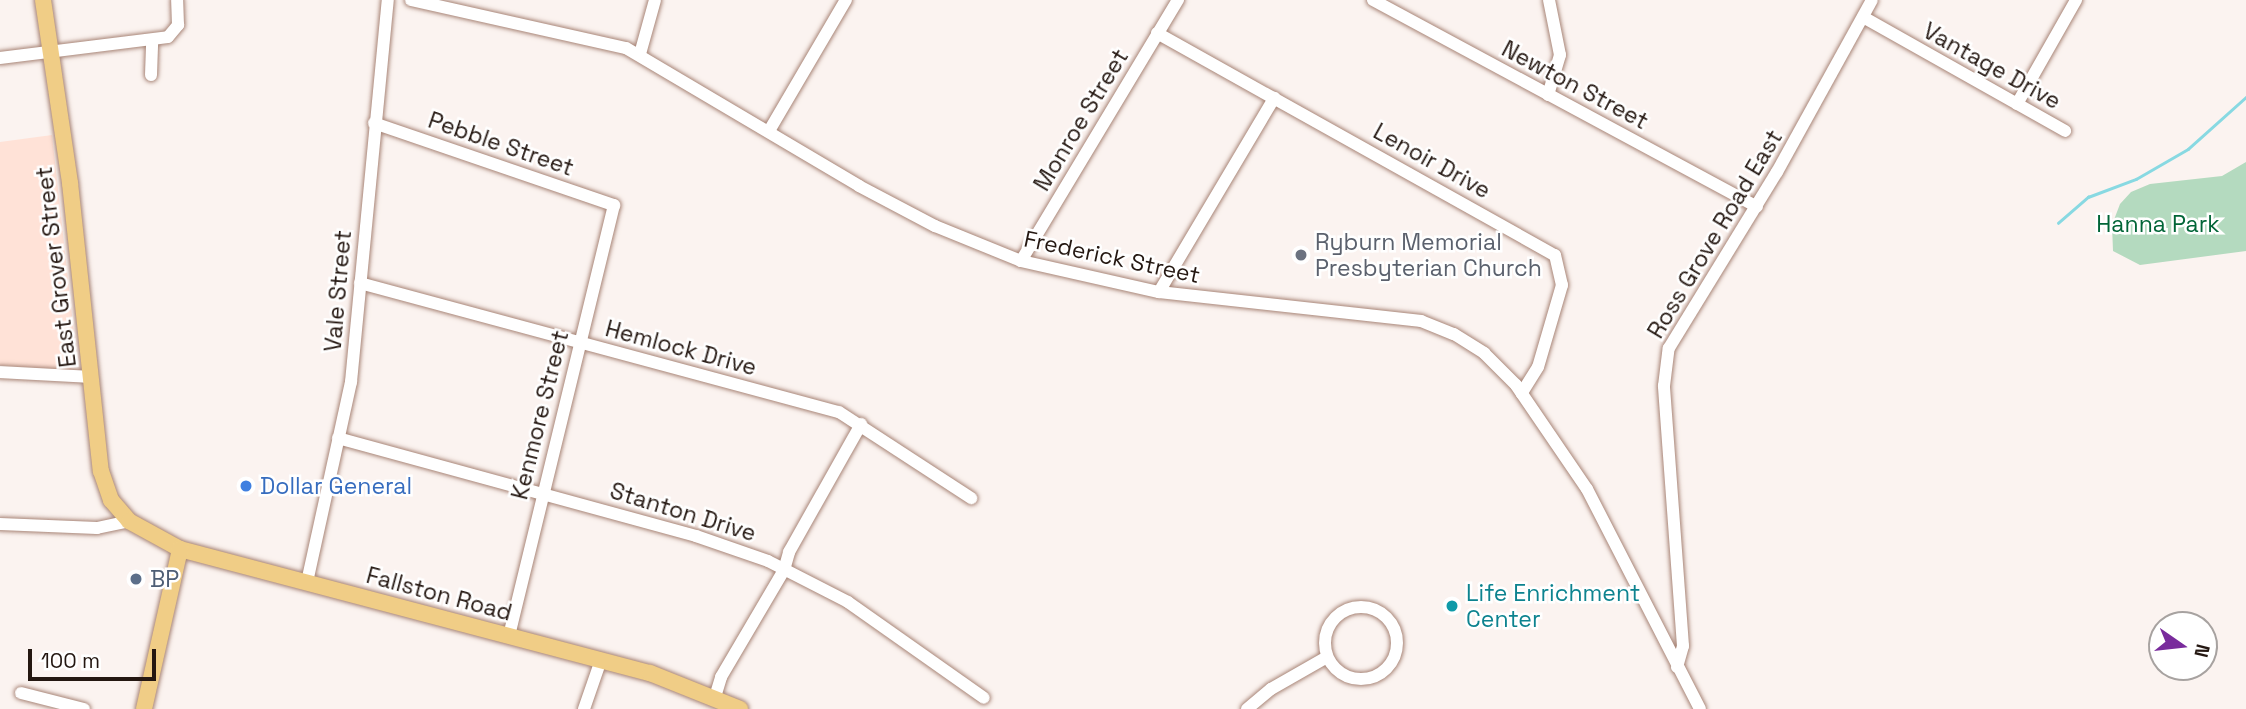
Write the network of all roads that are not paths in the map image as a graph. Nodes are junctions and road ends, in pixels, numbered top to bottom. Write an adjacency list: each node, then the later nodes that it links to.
1 (43, 0): 15 (main road, East Grover Street)
2 (177, 0): 14 (street)
3 (388, 0): 22 (street, Vale Street)
4 (411, 0): 16 (street, Frederick Street)
5 (655, 0): 16 (street)
6 (846, 0): 23 (street)
7 (1178, 0): 13 (street, Monroe Street)
8 (1373, 0): 19 (street, Newton Street)
9 (1549, 0): 19 (street)
10 (1872, 0): 12 (street, Ross Grove Road East)
11 (2076, 0): 21 (street)
12 (1863, 17): 21 (street, Vantage Drive); 26 (street, Ross Grove Road East)
13 (1157, 33): 20 (street, Lenoir Drive); 27 (street, Monroe Street)
14 (152, 41): 15 (street); 18 (street)
15 (51, 52): 17 (street); 32 (main road, East Grover Street)
16 (640, 54): 23 (street, Frederick Street)
17 (0, 58)
18 (152, 75)
19 (1548, 95): 26 (street, Newton Street)
20 (1274, 98): 29 (street); 33 (street, Lenoir Drive)
21 (2017, 104): 24 (street, Vantage Drive)
22 (374, 122): 25 (street, Pebble Street); 28 (street, Vale Street)
23 (769, 131): 27 (street, Frederick Street)
24 (2065, 131)
25 (614, 205): 30 (street, Kenmore Street)
26 (1757, 207): 46 (street, Ross Grove Road East)
27 (1020, 261): 29 (street, Frederick Street)
28 (360, 283): 30 (street, Hemlock Drive); 35 (street, Vale Street)
29 (1159, 292): 33 (street, Frederick Street)
30 (580, 342): 34 (street, Hemlock Drive); 36 (street, Kenmore Street)
31 (0, 372): 32 (street)
32 (91, 377): 38 (main road, East Grover Street)
33 (1522, 393): 46 (street, Frederick Street)
34 (861, 425): 37 (street, Hemlock Drive); 41 (street)
35 (338, 438): 36 (street, Stanton Drive); 42 (street, Vale Street)
36 (542, 494): 41 (street, Stanton Drive); 43 (street, Kenmore Street)
37 (971, 499)
38 (129, 521): 39 (street); 40 (main road, Fallston Road)
39 (0, 524)
40 (180, 549): 42 (main road, Fallston Road); 51 (main road)
41 (785, 570): 48 (street); 49 (street, Stanton Drive)
42 (307, 582): 43 (main road, Fallston Road)
43 (509, 636): 45 (main road, Fallston Road)
44 (1327, 657): 44 (street); 54 (street)
45 (601, 660): 48 (main road, Fallston Road); 52 (street)
46 (1677, 667): 55 (street)
47 (22, 693): 50 (street)
48 (715, 696): 53 (main road, Fallston Road)
49 (984, 698)
50 (84, 709)
51 (144, 709)
52 (584, 709)
53 (740, 709)
54 (1247, 709)
55 (1700, 709)

